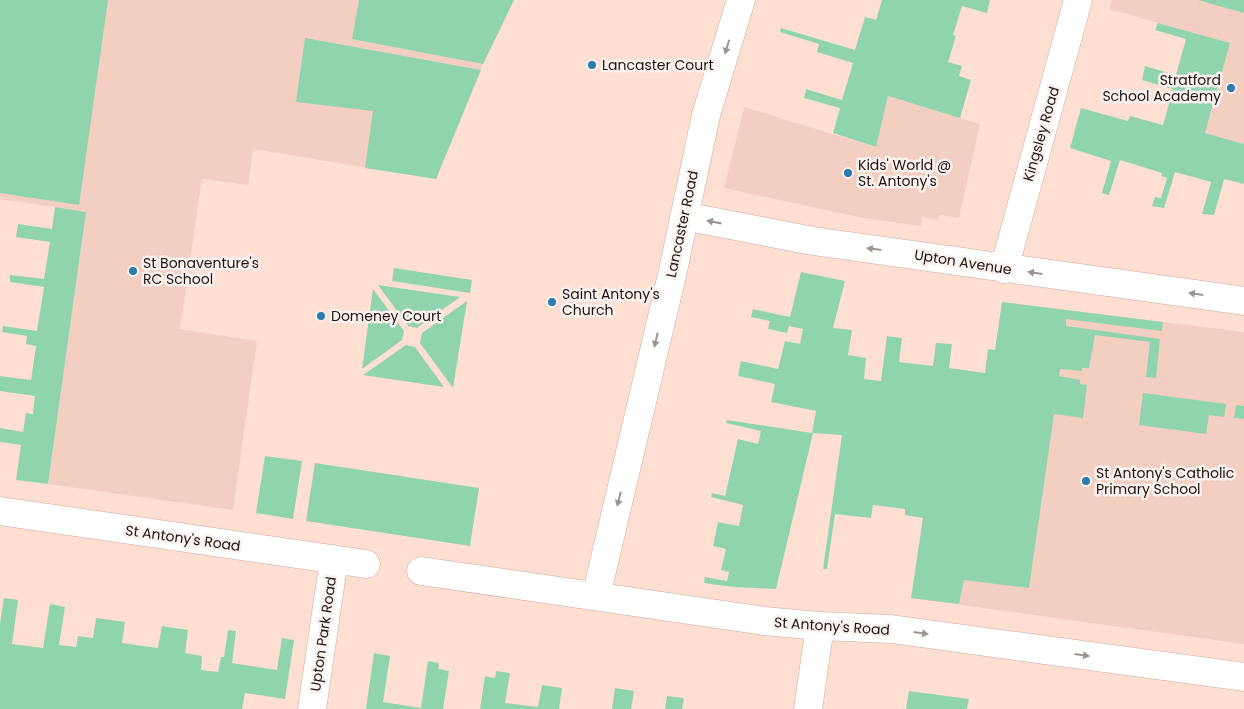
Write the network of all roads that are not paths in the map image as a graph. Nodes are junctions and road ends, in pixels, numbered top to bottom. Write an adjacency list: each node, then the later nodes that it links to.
1 (741, 0): 3 (street, Lancaster Road, one-way to 3)
2 (1078, 0): 4 (street, Kingsley Road)
3 (684, 216): 4 (street, Upton Avenue, one-way to 3); 10 (street, Lancaster Road, one-way to 10)
4 (1004, 268): 5 (street, Upton Avenue, one-way to 4)
5 (1244, 301)
6 (0, 511): 7 (street, St Antony's Road)
7 (334, 559): 8 (street, St Antony's Road); 13 (street, Upton Park Road)
8 (366, 564)
9 (421, 571): 10 (street, St Antony's Road)
10 (596, 596): 11 (street, St Antony's Road)
11 (820, 626): 12 (street, St Antony's Road, one-way to 12); 14 (street)
12 (1244, 677)
13 (312, 709)
14 (808, 709)

